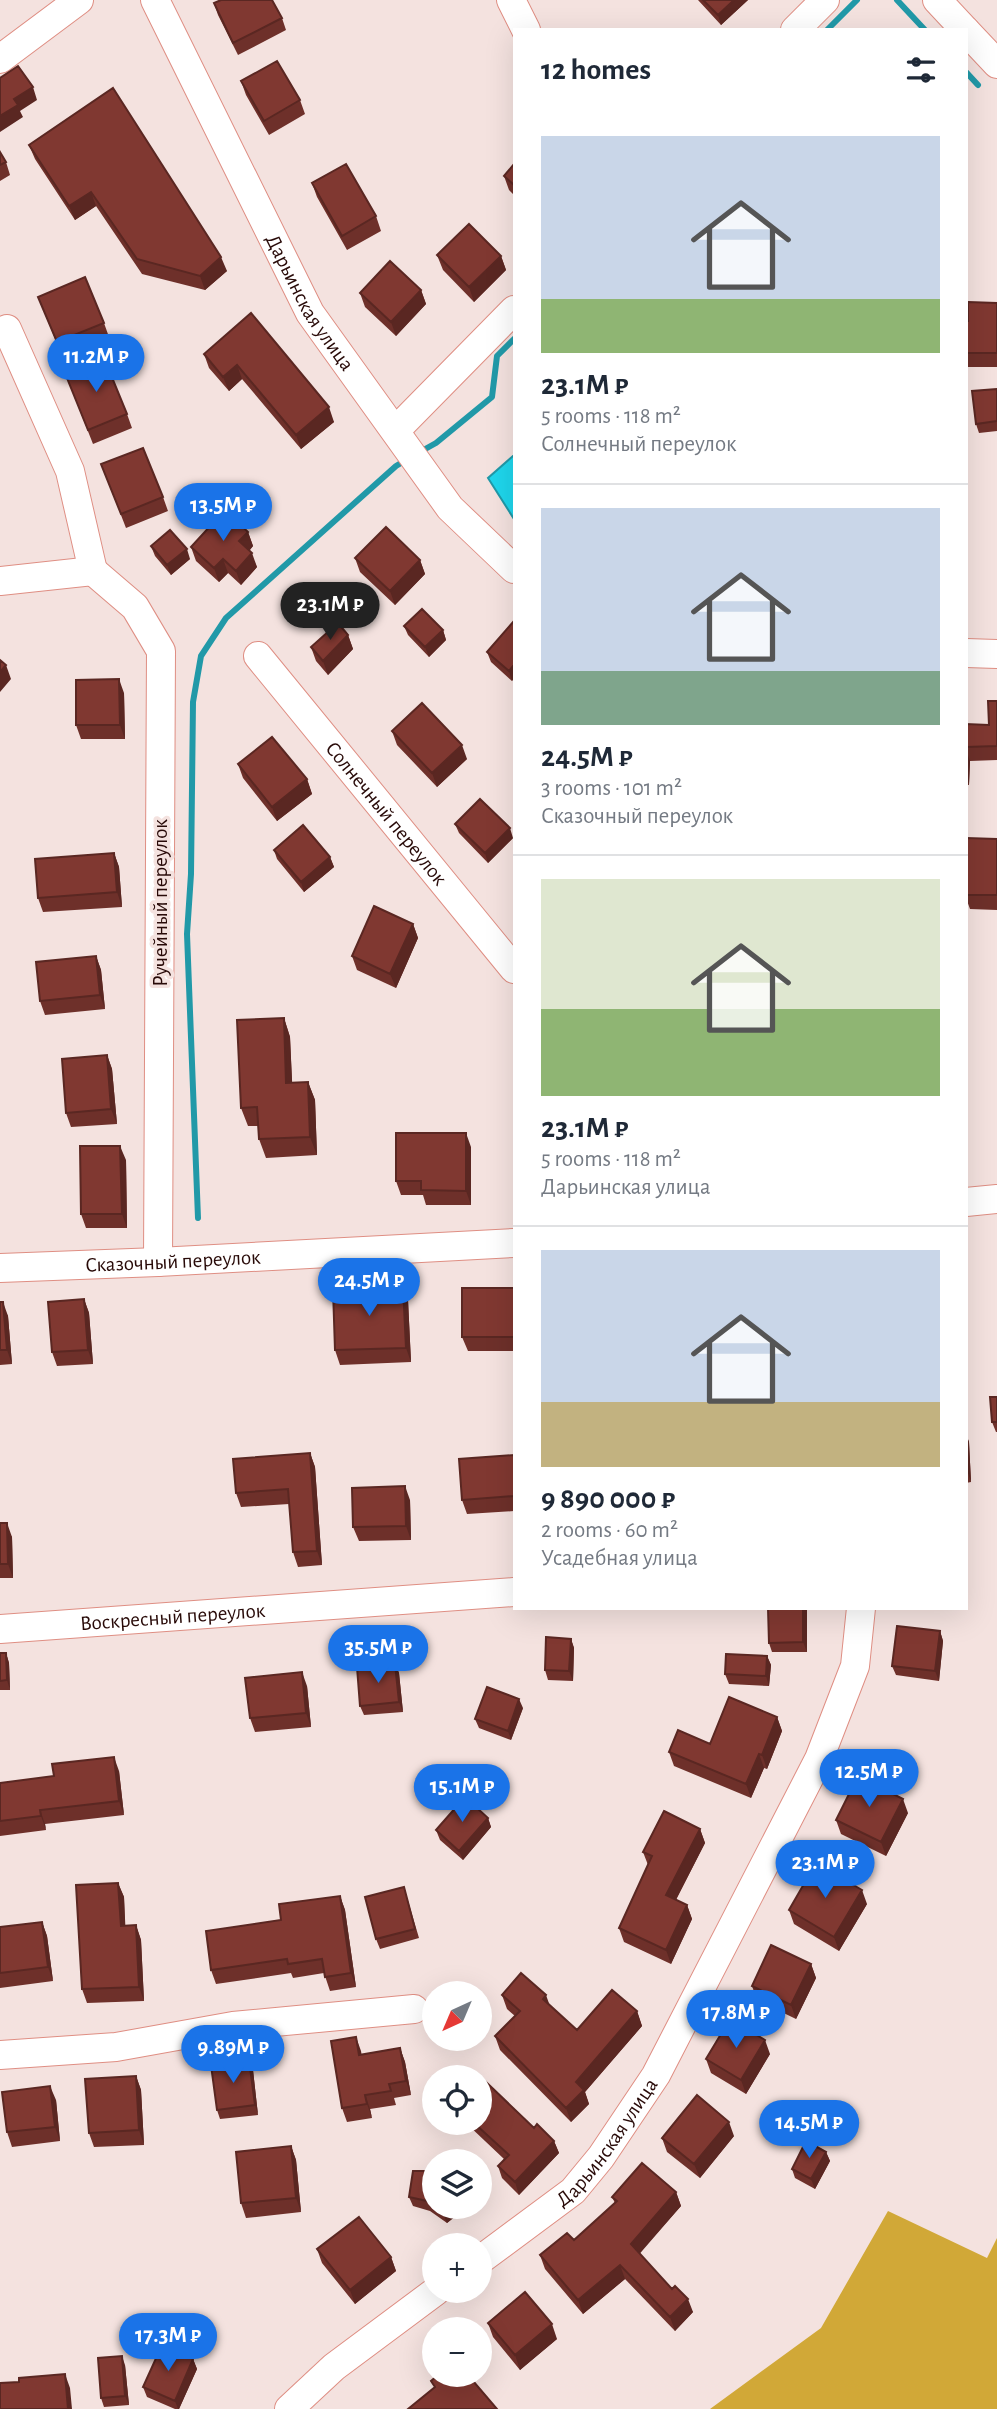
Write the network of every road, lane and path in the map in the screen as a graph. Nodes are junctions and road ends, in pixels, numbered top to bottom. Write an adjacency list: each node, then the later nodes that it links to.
1 (79, 0): 10 (street)
2 (155, 0): 14 (street, Дарьинская улица)
3 (511, 0): 6 (street)
4 (824, 0): 7 (street)
5 (936, 0): 8 (street)
6 (525, 28)
7 (796, 28)
8 (963, 28)
9 (968, 33): 11 (street)
10 (0, 59)
11 (997, 64)
12 (513, 311): 14 (street)
13 (7, 329): 16 (street)
14 (396, 430): 15 (street, Дарьинская улица)
15 (513, 568)
16 (93, 571): 17 (street); 25 (street, Ручейный переулок)
17 (0, 581)
18 (968, 653): 19 (street)
19 (997, 654)
20 (258, 656): 21 (street, Солнечный переулок)
21 (513, 968)
22 (997, 1199): 23 (street)
23 (968, 1202)
24 (513, 1242): 25 (street, Сказочный переулок)
25 (158, 1262): 26 (street, Сказочный переулок)
26 (0, 1268)
27 (513, 1592): 29 (street, Воскресный переулок)
28 (861, 1610): 32 (street, Дарьинская улица)
29 (0, 1629)
30 (415, 2009): 31 (street)
31 (0, 2055)
32 (492, 2251)
33 (422, 2301): 34 (street)
34 (289, 2409)

